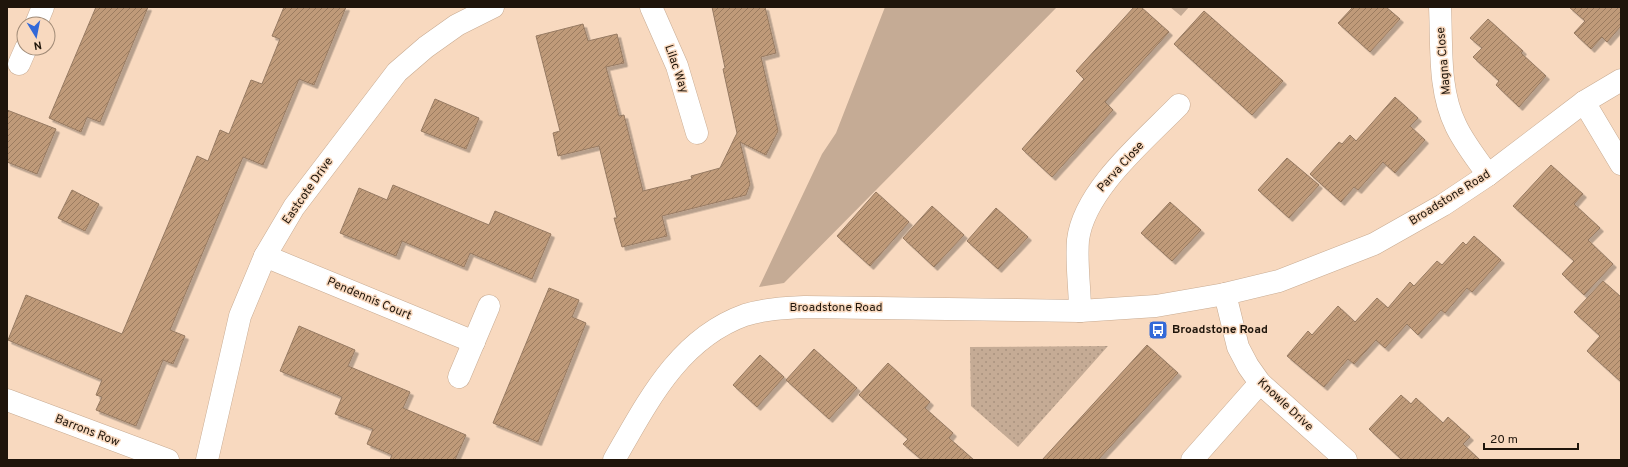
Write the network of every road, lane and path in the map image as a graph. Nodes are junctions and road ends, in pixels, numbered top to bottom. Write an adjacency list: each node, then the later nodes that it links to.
1 (493, 7): 10 (street, Eastcote Drive)
2 (651, 7): 7 (street, Lilac Way)
3 (1440, 7): 9 (street, Magna Close)
4 (1621, 80): 5 (street, Broadstone Road)
5 (1584, 102): 8 (street); 9 (street, Broadstone Road)
6 (1179, 105): 13 (street, Parva Close)
7 (697, 133)
8 (1621, 164)
9 (1488, 175): 11 (street, Broadstone Road)
10 (265, 256): 14 (street, Pendennis Court); 19 (street, Eastcote Drive)
11 (1225, 294): 13 (street, Broadstone Road); 16 (street, Knowle Drive)
12 (489, 306): 14 (street)
13 (1080, 311): 20 (street, Broadstone Road)
14 (474, 342): 15 (street)
15 (459, 377)
16 (1260, 383): 21 (street); 22 (street, Knowle Drive)
17 (7, 400): 18 (street, Barrons Row)
18 (168, 460)
19 (207, 460)
20 (614, 460)
21 (1192, 460)
22 (1346, 460)

